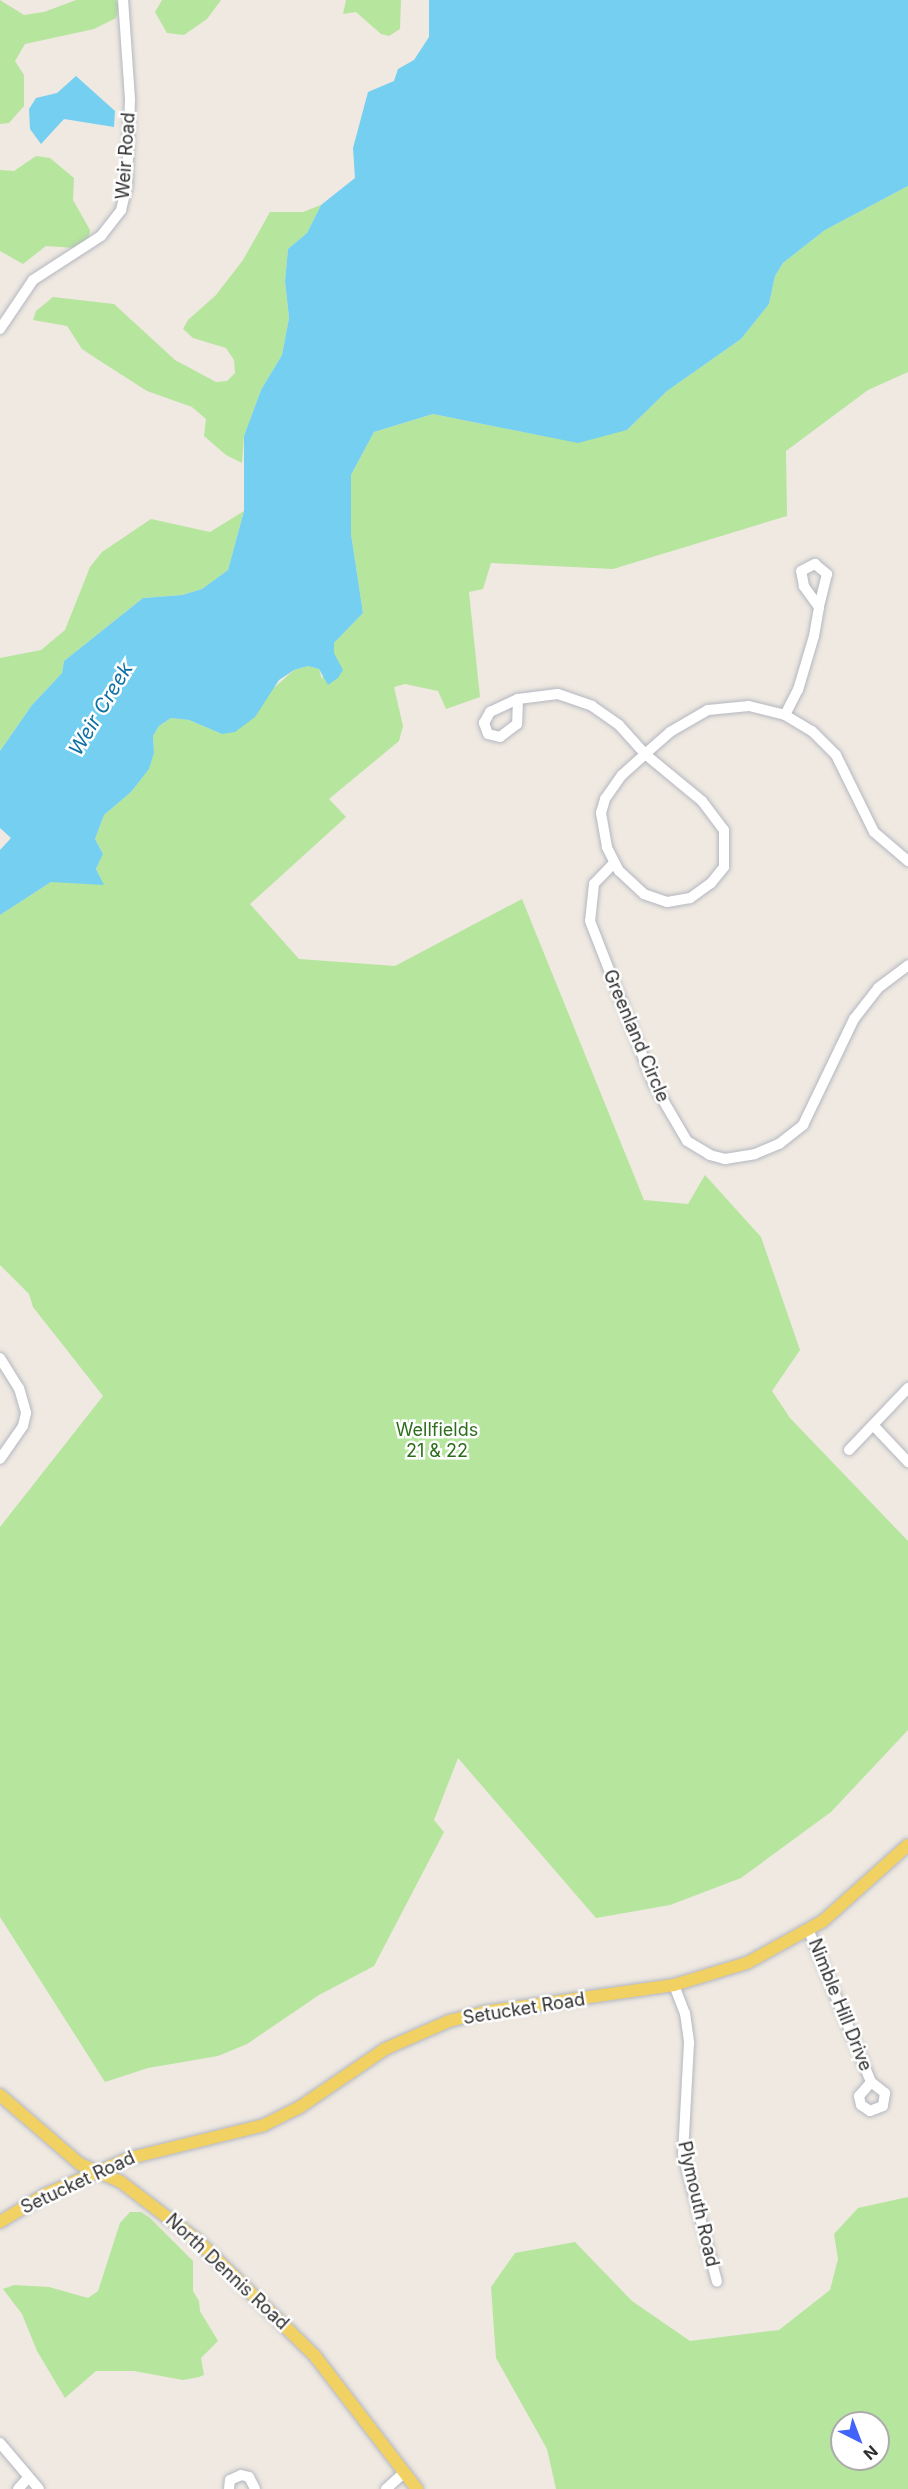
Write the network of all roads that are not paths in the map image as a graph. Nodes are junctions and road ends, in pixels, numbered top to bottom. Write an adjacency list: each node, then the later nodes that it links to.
1 (123, 0): 2 (street, Weir Road)
2 (0, 329)
3 (819, 607): 5 (street)
4 (518, 699): 6 (street)
5 (785, 715): 6 (street); 7 (street)
6 (645, 754): 8 (street); 8 (street)
7 (908, 861)
8 (614, 863): 9 (street, Greenland Circle)
9 (908, 965)
10 (0, 1358): 14 (street)
11 (908, 1388): 12 (street)
12 (874, 1426): 13 (street); 15 (street)
13 (849, 1450)
14 (0, 1459)
15 (908, 1462)
16 (908, 1845): 17 (main road, Setucket Road)
17 (808, 1929): 18 (main road, Setucket Road); 19 (street, Nimble Hill Drive)
18 (674, 1985): 21 (main road, Setucket Road); 23 (street, Plymouth Road)
19 (871, 2082)
20 (0, 2095): 21 (main road, North Dennis Road)
21 (94, 2172): 22 (main road, Setucket Road); 25 (main road, North Dennis Road)
22 (0, 2222)
23 (717, 2282)
24 (0, 2443): 26 (street)
25 (405, 2472): 31 (street); 32 (main road, North Dennis Road)
26 (28, 2478): 27 (street); 28 (street)
27 (18, 2489)
28 (39, 2489)
29 (229, 2489): 30 (street)
30 (255, 2489)
31 (386, 2489)
32 (417, 2489)

